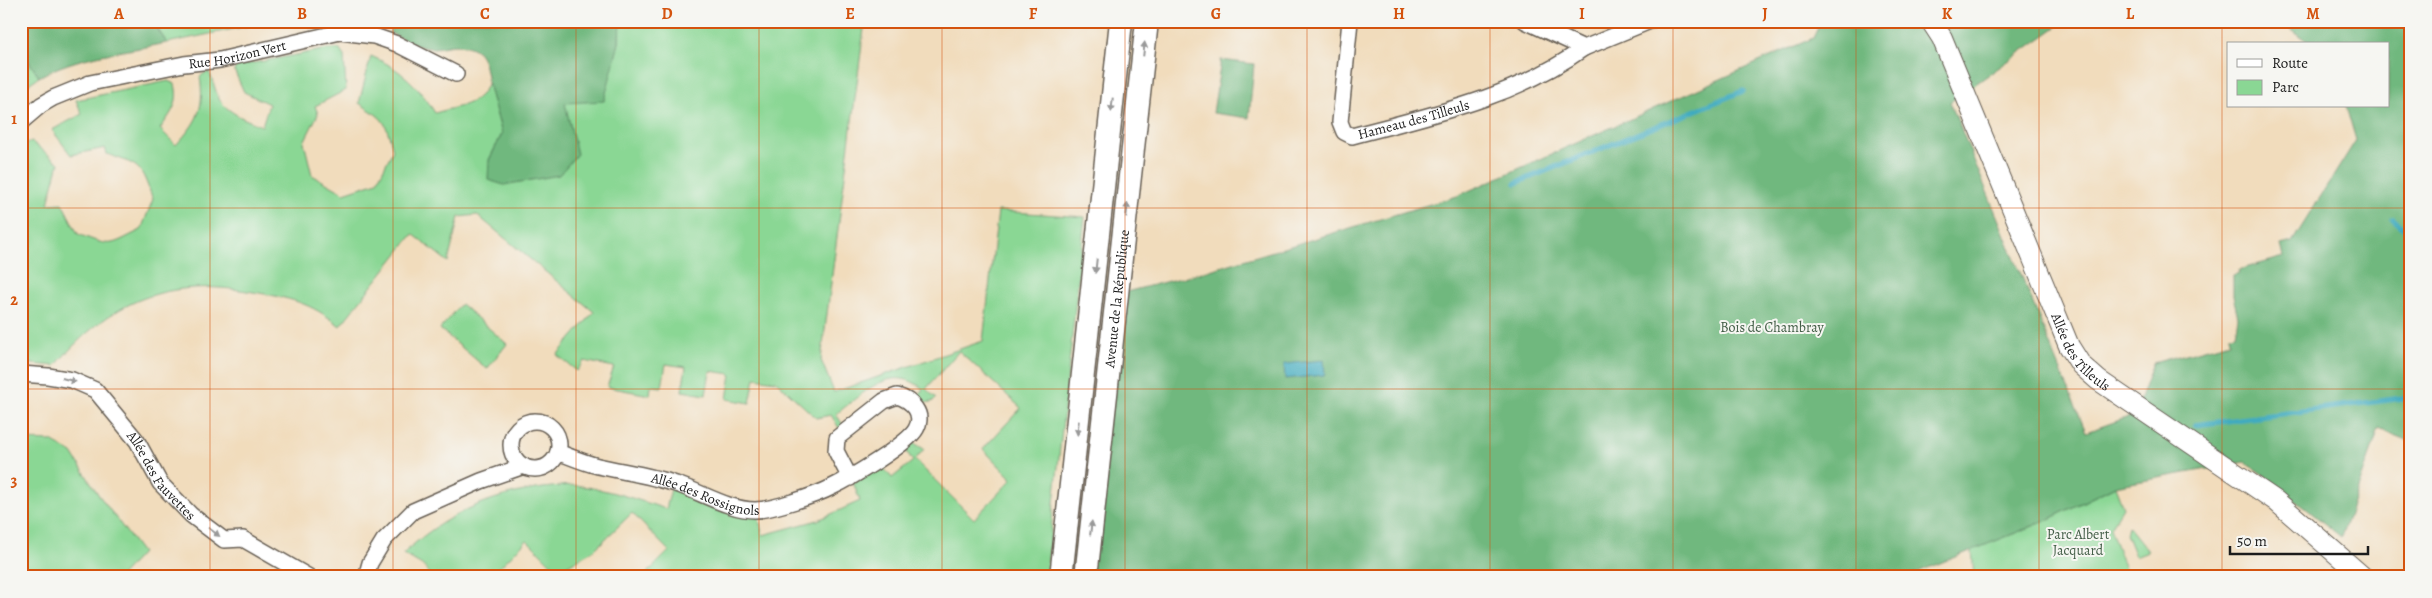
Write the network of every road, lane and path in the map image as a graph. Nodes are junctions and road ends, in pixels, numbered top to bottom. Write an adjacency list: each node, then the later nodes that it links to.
1 (1121, 21): 16 (main road, Avenue de la République, one-way to 16)
2 (1147, 21): 17 (main road, Avenue de la République, one-way to 2)
3 (1350, 21): 7 (street, Hameau des Tilleuls)
4 (1525, 21): 7 (street)
5 (1650, 21): 7 (street, Hameau des Tilleuls)
6 (1931, 21): 18 (street, Allée des Tilleuls)
7 (1584, 48)
8 (456, 74): 9 (street, Rue Horizon Vert)
9 (21, 122)
10 (21, 374): 14 (street, Allée des Fauvettes, one-way to 14)
11 (558, 452): 12 (street); 12 (street); 13 (street, Allée des Rossignols)
12 (524, 466): 15 (street)
13 (850, 478): 13 (street, Allée des Rossignols)
14 (309, 577)
15 (366, 577)
16 (1061, 577)
17 (1086, 577)
18 (2363, 577)

